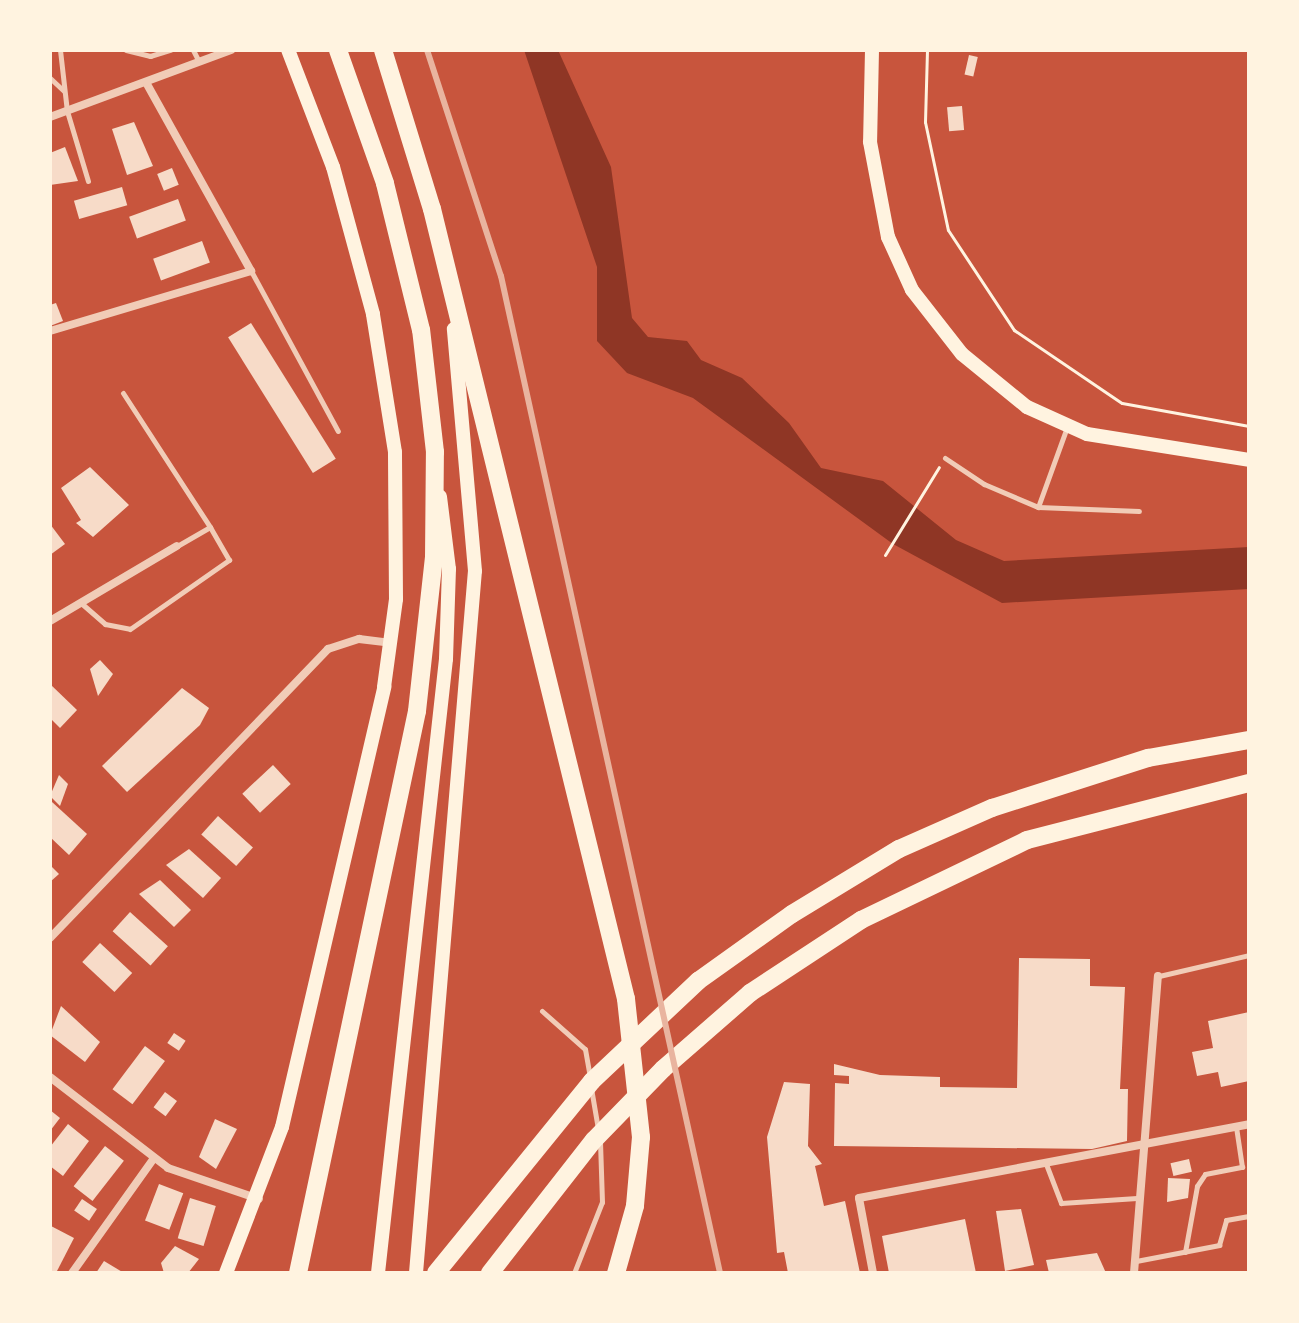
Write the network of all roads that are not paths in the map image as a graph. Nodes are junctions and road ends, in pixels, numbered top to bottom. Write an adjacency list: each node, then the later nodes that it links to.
1 (60, 50): 13 (lane)
2 (126, 50): 3 (lane)
3 (170, 50)
4 (193, 50): 10 (lane)
5 (231, 50): 10 (street)
6 (288, 50): 32 (main road)
7 (338, 50): 25 (highway)
8 (383, 50): 17 (highway)
9 (872, 50): 21 (main road)
10 (199, 62): 12 (street)
11 (50, 78): 13 (lane)
12 (146, 82): 14 (street); 18 (street)
13 (65, 91): 14 (lane)
14 (67, 111): 15 (street); 16 (lane)
15 (50, 117)
16 (88, 181)
17 (432, 209): 54 (main road); 58 (highway)
18 (251, 271): 19 (street); 22 (lane)
19 (50, 331)
20 (123, 393): 28 (lane)
21 (1067, 427): 24 (main road); 26 (lane)
22 (338, 431)
23 (945, 458): 26 (lane)
24 (1249, 460)
25 (436, 482): 52 (highway); 53 (main road)
26 (1038, 507): 27 (lane)
27 (1139, 511)
28 (210, 527): 29 (lane); 30 (lane)
29 (177, 546): 30 (street)
30 (81, 603): 31 (street)
31 (50, 621)
32 (392, 643): 35 (street); 46 (main road)
33 (1249, 740): 55 (highway)
34 (1249, 783): 56 (highway)
35 (50, 938)
36 (1249, 955): 37 (lane)
37 (1158, 976): 42 (street)
38 (542, 1011): 57 (lane)
39 (50, 1077): 43 (street)
40 (1249, 1124): 41 (street)
41 (1236, 1127): 42 (street); 48 (lane)
42 (1141, 1147): 44 (street); 45 (street)
43 (154, 1158): 46 (street); 50 (street)
44 (1046, 1164): 45 (lane); 59 (street)
45 (1137, 1198): 49 (street)
46 (259, 1199): 51 (main road)
47 (1249, 1216): 48 (lane)
48 (1185, 1252): 49 (lane)
49 (1135, 1261): 60 (street)
50 (72, 1273)
51 (226, 1273)
52 (298, 1273)
53 (378, 1273)
54 (416, 1273)
55 (436, 1273)
56 (490, 1273)
57 (574, 1273)
58 (616, 1273)
59 (873, 1273)
60 (1134, 1273)

